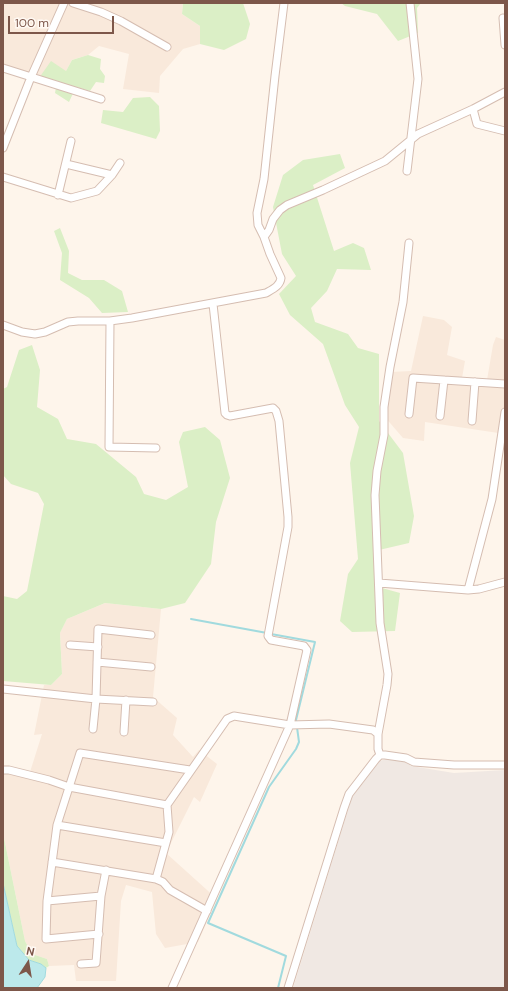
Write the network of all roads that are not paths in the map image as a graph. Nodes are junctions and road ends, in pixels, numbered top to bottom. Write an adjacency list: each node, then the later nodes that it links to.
1 (64, 3): 9 (street)
2 (72, 3): 7 (street)
3 (284, 3): 23 (street)
4 (410, 3): 15 (street)
5 (503, 18): 6 (street)
6 (505, 45)
7 (167, 47)
8 (3, 68): 9 (street)
9 (31, 77): 11 (street); 16 (street)
10 (505, 92): 12 (street)
11 (101, 99)
12 (473, 109): 13 (street); 15 (street)
13 (505, 131)
14 (71, 141): 18 (street)
15 (410, 142): 19 (street); 23 (street)
16 (3, 148)
17 (120, 163): 20 (street)
18 (66, 164): 20 (street); 22 (street)
19 (407, 171)
20 (112, 175): 22 (street)
21 (3, 177): 22 (street)
22 (58, 194)
23 (264, 237): 25 (street)
24 (409, 243): 37 (street)
25 (213, 304): 26 (street); 48 (street)
26 (110, 321): 27 (street); 35 (street)
27 (3, 325)
28 (444, 380): 29 (street); 32 (street); 33 (street)
29 (476, 382): 30 (street); 34 (street)
30 (505, 384)
31 (505, 412): 38 (street)
32 (409, 414)
33 (440, 416)
34 (472, 421)
35 (156, 448)
36 (505, 582): 38 (street)
37 (379, 583): 38 (street); 51 (street)
38 (468, 590)
39 (151, 635): 41 (street)
40 (70, 645): 41 (street)
41 (98, 647): 42 (street)
42 (97, 662): 43 (street); 45 (street)
43 (150, 667)
44 (3, 689): 45 (street)
45 (96, 699): 46 (street); 49 (street)
46 (126, 700): 47 (street); 50 (street)
47 (153, 702)
48 (290, 725): 51 (street); 55 (street); 65 (street)
49 (93, 729)
50 (124, 732)
51 (378, 734): 52 (street)
52 (380, 756): 53 (street); 69 (street)
53 (505, 765)
54 (3, 770): 56 (street)
55 (190, 770): 56 (street); 57 (street)
56 (69, 788): 57 (street); 58 (street)
57 (167, 805): 59 (street)
58 (57, 825): 59 (street); 60 (street)
59 (166, 843): 62 (street)
60 (52, 862): 61 (street); 64 (street)
61 (106, 870): 62 (street); 63 (street)
62 (156, 879): 65 (street)
63 (101, 896): 64 (street); 66 (street)
64 (47, 901): 66 (street)
65 (206, 911): 68 (street)
66 (98, 934): 67 (street)
67 (81, 964)
68 (172, 988)
69 (288, 988)

